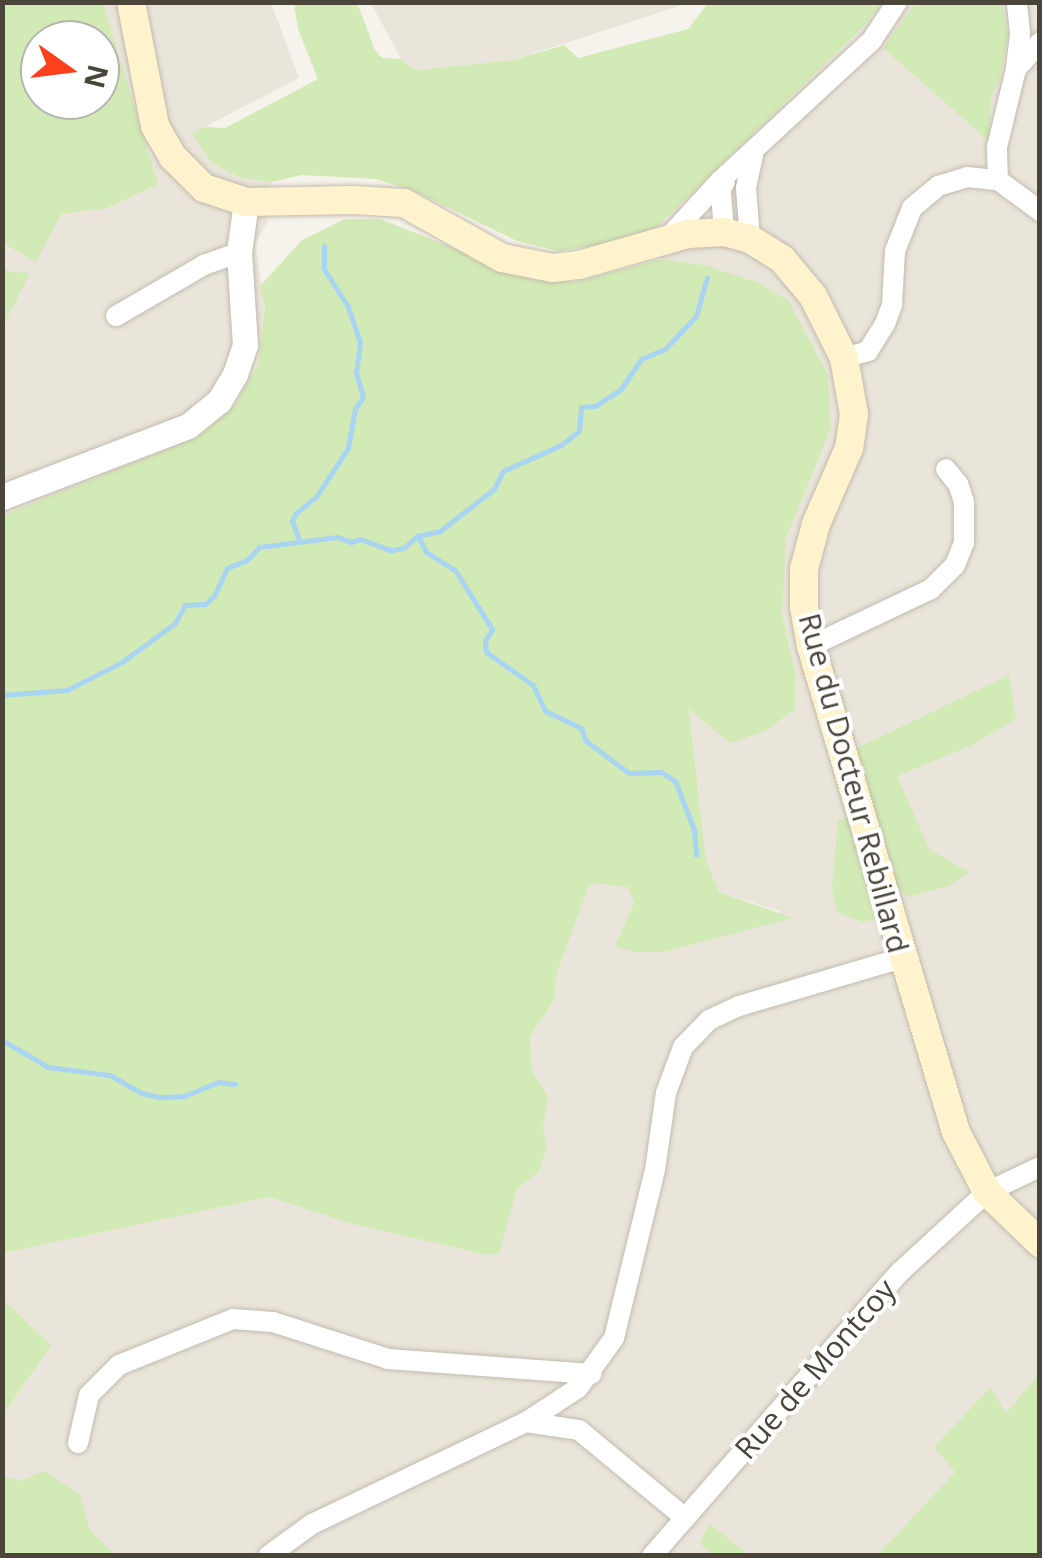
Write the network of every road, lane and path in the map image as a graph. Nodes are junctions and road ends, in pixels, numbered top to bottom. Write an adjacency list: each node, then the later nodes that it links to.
1 (131, 2): 10 (main road)
2 (898, 2): 6 (street)
3 (1018, 2): 5 (street)
4 (1040, 42): 5 (street)
5 (1016, 70): 7 (street)
6 (754, 150): 8 (street); 9 (street)
7 (998, 180): 11 (street); 16 (street)
8 (720, 182): 9 (street); 12 (street); 13 (street)
9 (746, 188): 12 (street)
10 (246, 202): 13 (main road); 14 (street)
11 (1040, 211)
12 (737, 235): 13 (main road); 16 (main road, Rue du Docteur Rebillard)
13 (668, 238)
14 (239, 252): 15 (street); 18 (street)
15 (116, 316)
16 (844, 358): 19 (main road, Rue du Docteur Rebillard)
17 (946, 470): 19 (street)
18 (2, 497)
19 (811, 646): 20 (main road, Rue du Docteur Rebillard)
20 (902, 958): 22 (main road, Rue du Docteur Rebillard); 24 (street)
21 (1040, 1166): 22 (street, Rue de Montcoy)
22 (988, 1192): 23 (main road, Rue du Docteur Rebillard); 27 (street, Rue de Montcoy)
23 (1040, 1243)
24 (591, 1374): 25 (street); 26 (street)
25 (526, 1422): 27 (street); 28 (street)
26 (78, 1443)
27 (685, 1518): 29 (street, Rue de Montcoy)
28 (268, 1556)
29 (652, 1556)

